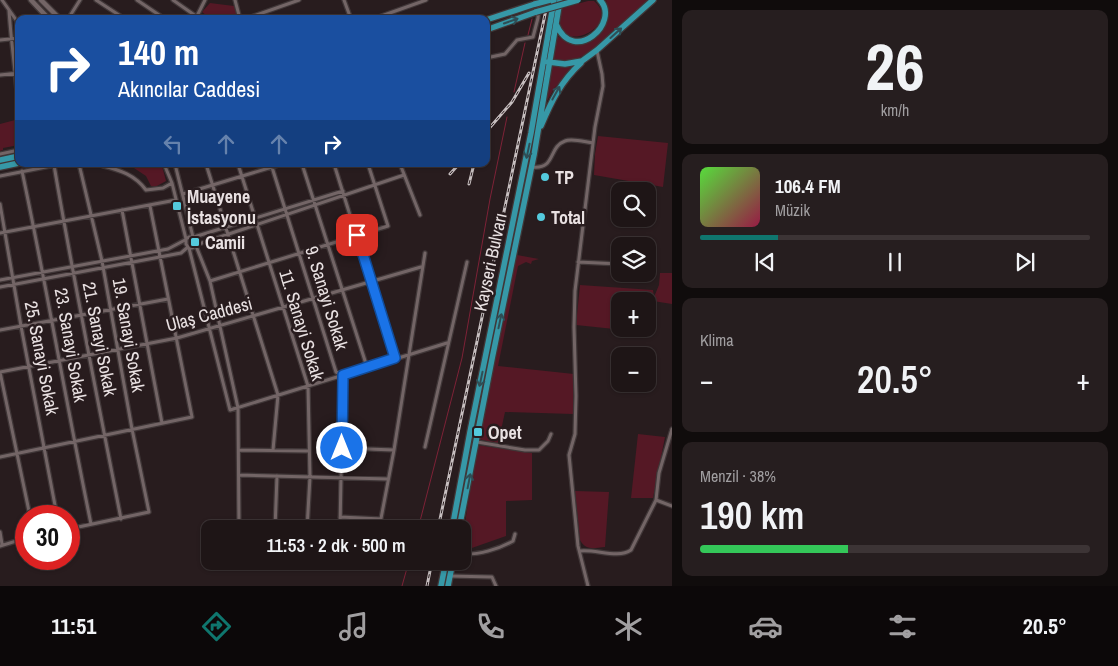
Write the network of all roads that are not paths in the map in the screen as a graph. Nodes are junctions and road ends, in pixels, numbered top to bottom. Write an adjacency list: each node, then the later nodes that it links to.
1 (2, 0): 20 (street)
2 (31, 0): 21 (street)
3 (41, 0): 22 (street)
4 (80, 0): 23 (street)
5 (96, 0): 24 (street)
6 (137, 0): 25 (street)
7 (173, 0): 26 (street)
8 (205, 0): 27 (street)
9 (235, 0): 28 (street)
10 (299, 0): 29 (street)
11 (344, 0): 30 (street)
12 (426, 0): 31 (street)
13 (550, 0): 19 (highway, bridge)
14 (554, 0): 42 (highway, Kayseri Bulvarı)
15 (560, 0): 34 (highway, Kayseri Bulvarı)
16 (578, 0): 35 (highway, one-way to 16, bridge)
17 (600, 0): 34 (highway)
18 (653, 0): 39 (highway, one-way to 18)
19 (537, 2): 33 (highway); 40 (street)
20 (10, 10): 32 (street); 37 (street)
21 (46, 15)
22 (56, 15)
23 (71, 15)
24 (119, 15)
25 (159, 15)
26 (195, 15)
27 (200, 15)
28 (239, 15)
29 (256, 15)
30 (350, 15)
31 (383, 15)
32 (15, 18)
33 (490, 19)
34 (556, 23): 42 (highway, Kayseri Bulvarı)
35 (490, 29)
36 (15, 38): 37 (street)
37 (11, 39): 38 (street); 43 (street)
38 (0, 40)
39 (597, 50): 41 (highway); 47 (street)
40 (490, 57)
41 (586, 58): 42 (highway); 46 (highway, one-way to 41)
42 (546, 61): 46 (highway, Kayseri Bulvarı); 185 (highway, Kayseri Bulvarı, one-way to 185)
43 (15, 62)
44 (15, 73): 45 (street)
45 (0, 75)
46 (537, 135): 68 (highway, Kayseri Bulvarı)
47 (593, 143): 68 (street); 109 (street)
48 (15, 151): 49 (street)
49 (0, 154)
50 (15, 157): 51 (highway)
51 (0, 160)
52 (15, 164): 53 (highway)
53 (0, 167)
54 (43, 167): 69 (street)
55 (54, 167): 89 (street, 21. Sanayi Sokak)
56 (80, 167): 86 (street, 19. Sanayi Sokak)
57 (106, 167): 73 (street)
58 (165, 167): 73 (street)
59 (176, 167): 77 (street)
60 (207, 167): 75 (street)
61 (239, 167): 72 (street, 11. Sanayi Sokak)
62 (266, 167): 72 (street)
63 (272, 167): 83 (street, 9. Sanayi Sokak)
64 (303, 167): 79 (street)
65 (335, 167): 76 (street)
66 (369, 167): 74 (street)
67 (401, 167): 70 (street)
68 (532, 167): 160 (highway, Kayseri Bulvarı, one-way to 68)
69 (22, 171): 71 (street); 91 (street, 23. Sanayi Sokak)
70 (404, 174): 74 (street); 87 (street)
71 (0, 176)
72 (242, 176): 75 (street); 88 (street, 11. Sanayi Sokak)
73 (172, 183): 78 (street)
74 (375, 184): 76 (street); 96 (street)
75 (212, 186): 77 (street); 92 (street)
76 (343, 193): 79 (street); 81 (street); 96 (street)
77 (183, 194): 97 (street)
78 (176, 200): 82 (street); 98 (street)
79 (313, 200): 81 (street); 83 (street)
80 (0, 204): 93 (street, 25. Sanayi Sokak)
81 (315, 204): 85 (street); 99 (street)
82 (150, 206): 84 (street); 102 (street)
83 (285, 208): 85 (street, 9. Sanayi Sokak); 88 (street)
84 (122, 210): 86 (street); 105 (street)
85 (288, 214): 90 (street); 104 (street, 9. Sanayi Sokak)
86 (92, 216): 89 (street); 107 (street, 19. Sanayi Sokak)
87 (420, 216)
88 (255, 218): 90 (street, 11. Sanayi Sokak); 92 (street)
89 (64, 222): 91 (street); 113 (street, 21. Sanayi Sokak)
90 (256, 224): 95 (street); 111 (street, 11. Sanayi Sokak)
91 (34, 227): 93 (street); 116 (street, 23. Sanayi Sokak)
92 (225, 228): 95 (street); 97 (street)
93 (5, 232): 94 (street); 119 (street, 25. Sanayi Sokak)
94 (0, 233)
95 (226, 233): 100 (street); 117 (street)
96 (357, 235): 99 (street); 123 (street)
97 (194, 237): 98 (street); 100 (street)
98 (186, 239): 101 (street); 102 (street)
99 (329, 244): 104 (street); 126 (street)
100 (196, 245): 101 (street); 122 (street)
101 (189, 248): 106 (street); 138 (street)
102 (158, 250): 105 (street); 106 (street)
103 (425, 252): 115 (street)
104 (299, 254): 111 (street); 128 (street, 9. Sanayi Sokak)
105 (131, 256): 107 (street); 110 (street)
106 (160, 258): 110 (street); 127 (street)
107 (102, 261): 113 (street); 114 (street, 19. Sanayi Sokak)
108 (467, 262): 140 (street)
109 (578, 262): 112 (street); 193 (street)
110 (132, 263): 114 (street); 129 (street)
111 (269, 263): 117 (street); 130 (street, 11. Sanayi Sokak)
112 (611, 264)
113 (72, 267): 116 (street); 118 (street, 21. Sanayi Sokak)
114 (103, 268): 118 (street); 131 (street, 19. Sanayi Sokak)
115 (421, 268): 123 (street, Ulaş Caddesi); 143 (street)
116 (43, 272): 119 (street); 121 (street, 23. Sanayi Sokak)
117 (239, 273): 122 (street); 133 (street)
118 (73, 274): 121 (street); 132 (street, 21. Sanayi Sokak)
119 (13, 278): 120 (street); 124 (street, 25. Sanayi Sokak)
120 (0, 280)
121 (45, 280): 124 (street); 134 (street, 23. Sanayi Sokak)
122 (210, 281): 136 (street)
123 (371, 281): 126 (street, Ulaş Caddesi); 145 (street)
124 (14, 285): 125 (street); 135 (street, 25. Sanayi Sokak)
125 (0, 287)
126 (342, 290): 128 (street, Ulaş Caddesi); 148 (street)
127 (168, 299): 129 (street); 139 (street)
128 (314, 299): 130 (street, Ulaş Caddesi); 150 (street, 9. Sanayi Sokak)
129 (140, 304): 131 (street); 141 (street)
130 (283, 308): 133 (street, Ulaş Caddesi); 151 (street, 11. Sanayi Sokak)
131 (111, 309): 132 (street); 142 (street, 19. Sanayi Sokak)
132 (80, 315): 134 (street); 144 (street, 21. Sanayi Sokak)
133 (253, 317): 136 (street, Ulaş Caddesi); 152 (street)
134 (52, 320): 135 (street); 146 (street, 23. Sanayi Sokak)
135 (21, 326): 137 (street); 147 (street, 25. Sanayi Sokak)
136 (220, 326): 138 (street, Ulaş Caddesi); 153 (street)
137 (0, 330)
138 (210, 330): 139 (street, Ulaş Caddesi); 153 (street)
139 (177, 338): 141 (street, Ulaş Caddesi); 154 (street)
140 (447, 342): 143 (street); 162 (street)
141 (148, 344): 142 (street, Ulaş Caddesi); 154 (street)
142 (119, 350): 144 (street, Ulaş Caddesi); 155 (street, 19. Sanayi Sokak)
143 (408, 354): 145 (street); 167 (street)
144 (90, 355): 146 (street, Ulaş Caddesi); 158 (street, 21. Sanayi Sokak)
145 (395, 358): 148 (street)
146 (60, 360): 147 (street, Ulaş Caddesi); 159 (street, 23. Sanayi Sokak)
147 (29, 366): 149 (street, Ulaş Caddesi); 161 (street, 25. Sanayi Sokak)
148 (368, 367): 150 (street)
149 (0, 372): 168 (street)
150 (343, 375): 151 (street); 163 (street, 9. Sanayi Sokak)
151 (308, 386): 152 (street); 166 (street, 11. Sanayi Sokak)
152 (278, 395): 153 (street); 165 (street)
153 (238, 408): 164 (street)
154 (162, 423): 155 (street)
155 (132, 429): 158 (street); 180 (street, 19. Sanayi Sokak)
156 (672, 429): 175 (street)
157 (551, 434): 160 (street)
158 (105, 435): 159 (street); 180 (street, 21. Sanayi Sokak)
159 (74, 441): 161 (street); 187 (street, 23. Sanayi Sokak)
160 (476, 442): 186 (highway, Kayseri Bulvarı, one-way to 160)
161 (45, 447): 168 (street); 177 (street, 25. Sanayi Sokak)
162 (425, 447)
163 (342, 448): 167 (street); 173 (street, 9. Sanayi Sokak)
164 (239, 450): 165 (street); 170 (street)
165 (273, 450): 166 (street)
166 (309, 450): 172 (street, 11. Sanayi Sokak)
167 (394, 450): 174 (street)
168 (17, 453): 169 (street); 176 (street)
169 (0, 458)
170 (239, 475): 171 (street); 182 (street)
171 (277, 476): 172 (street); 183 (street)
172 (310, 478): 173 (street); 184 (street, 11. Sanayi Sokak)
173 (342, 478): 174 (street); 179 (street, 9. Sanayi Sokak)
174 (388, 479): 181 (street)
175 (656, 500): 178 (street); 193 (street)
176 (28, 505)
177 (55, 505)
178 (672, 506)
179 (340, 517): 181 (street)
180 (121, 519): 187 (street)
181 (381, 519)
182 (239, 520)
183 (275, 520)
184 (308, 520)
185 (454, 520)
186 (462, 520)
187 (91, 524): 188 (street)
188 (80, 526)
189 (0, 532): 192 (street)
190 (515, 534): 194 (street)
191 (15, 541): 192 (street)
192 (1, 545)
193 (580, 551): 201 (street)
194 (471, 554)
195 (444, 570): 198 (highway)
196 (451, 570): 197 (highway)
197 (450, 576): 199 (highway); 200 (street)
198 (441, 586)
199 (448, 586)
200 (496, 586)
201 (588, 586)

